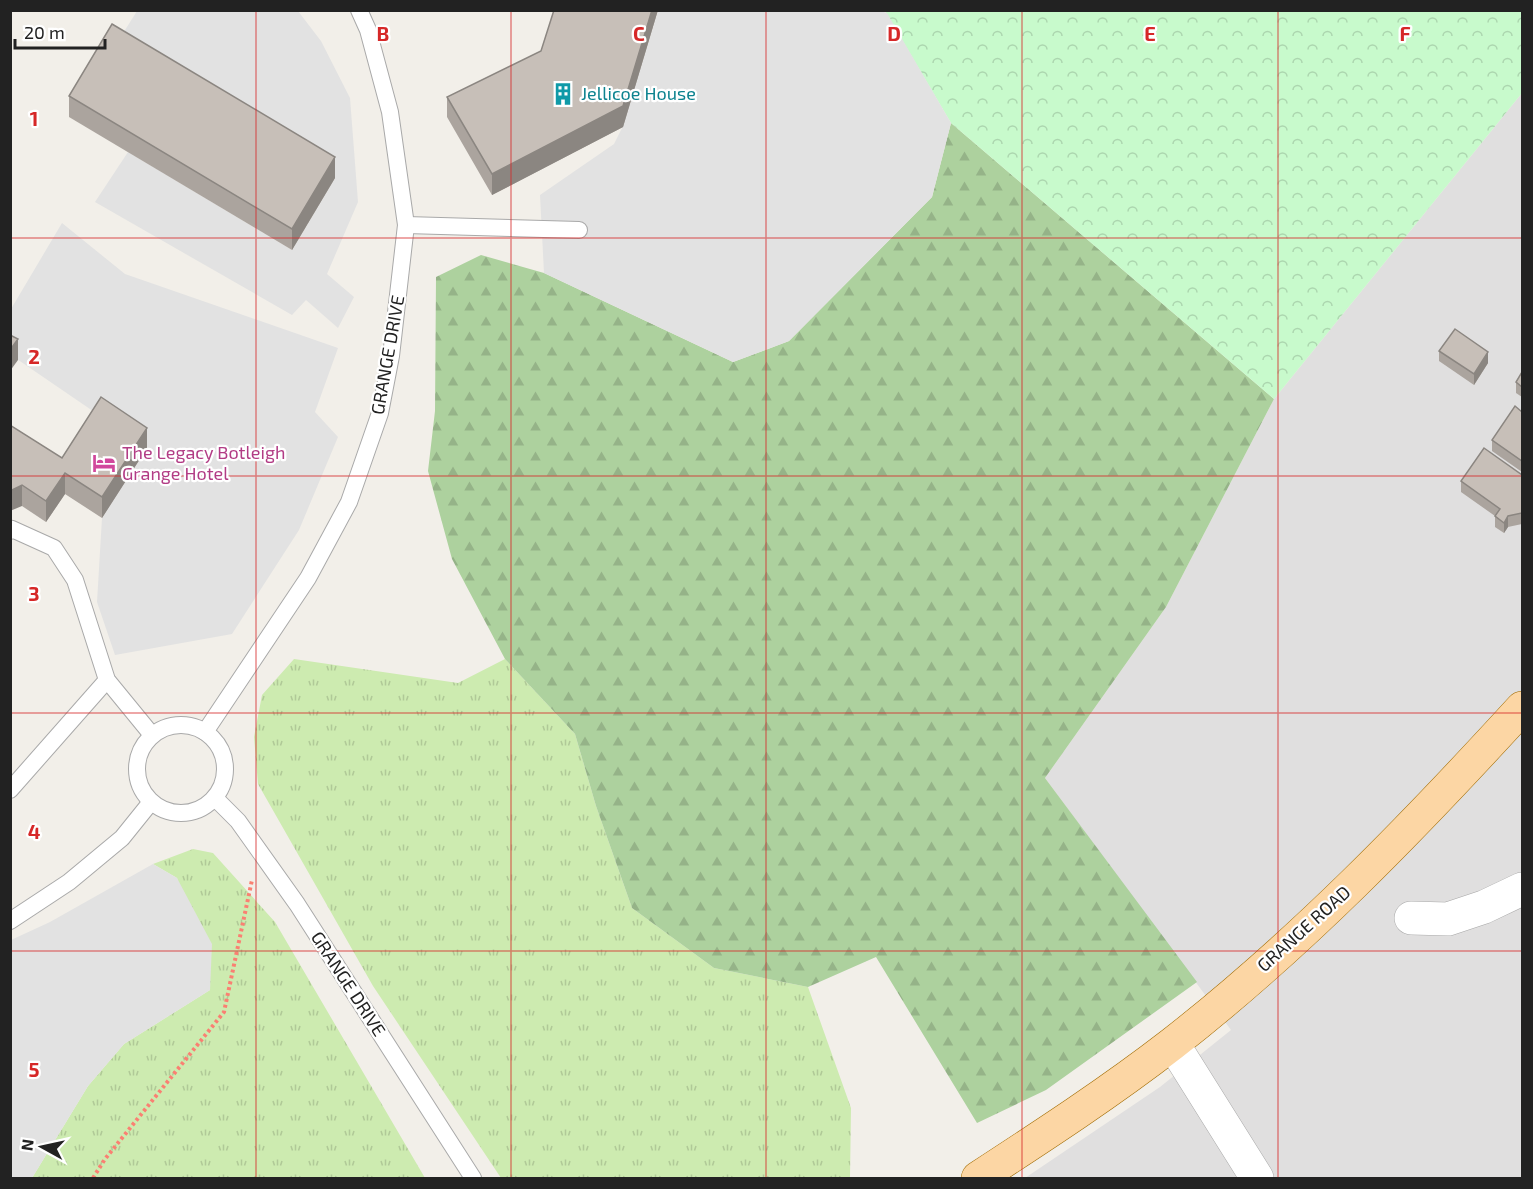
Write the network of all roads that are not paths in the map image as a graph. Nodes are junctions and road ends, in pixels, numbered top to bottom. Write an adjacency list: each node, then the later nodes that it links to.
1 (359, 10): 2 (lane, GRANGE DRIVE)
2 (406, 225): 3 (lane); 7 (lane, GRANGE DRIVE)
3 (579, 230)
4 (10, 531): 5 (lane)
5 (107, 680): 8 (lane); 9 (lane)
6 (1522, 708): 15 (main road, GRANGE ROAD)
7 (205, 732): 8 (lane); 10 (lane)
8 (152, 735): 11 (lane)
9 (10, 790)
10 (215, 798): 11 (lane); 17 (lane, GRANGE DRIVE)
11 (151, 802): 14 (lane)
12 (1522, 888): 13 (street)
13 (1411, 918)
14 (10, 921)
15 (1173, 1044): 16 (main road, GRANGE ROAD); 20 (street)
16 (1061, 1124): 18 (main road, GRANGE ROAD); 19 (main road, GRANGE ROAD)
17 (472, 1179)
18 (953, 1179)
19 (978, 1179)
20 (1257, 1179)

